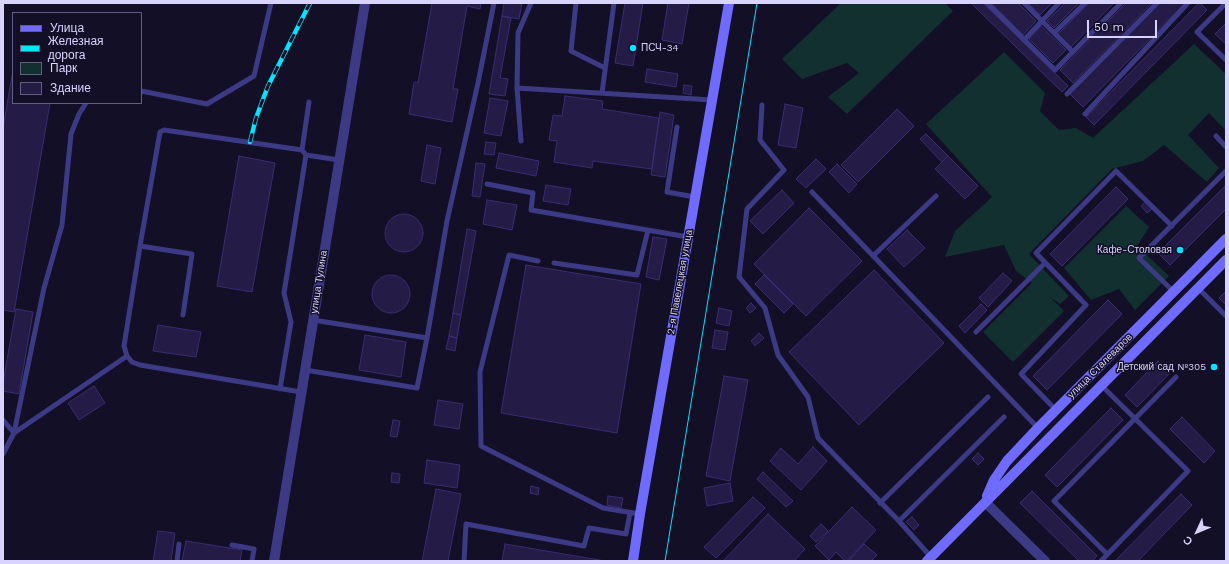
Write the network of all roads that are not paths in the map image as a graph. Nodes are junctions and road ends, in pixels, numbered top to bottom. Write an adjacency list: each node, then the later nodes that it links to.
1 (271, 3): 23 (lane)
2 (365, 3): 36 (street, улица Тулина)
3 (494, 3): 58 (lane)
4 (531, 3): 22 (lane)
5 (576, 3): 21 (lane)
6 (614, 3): 21 (lane)
7 (729, 3): 26 (street, 2-я Павелецкая улица)
8 (987, 3): 18 (lane)
9 (1024, 3): 16 (lane)
10 (1059, 3): 16 (lane)
11 (1084, 3): 17 (lane)
12 (1120, 3): 19 (lane)
13 (1157, 3): 25 (lane)
14 (1188, 3): 30 (lane)
15 (1226, 3): 20 (lane)
16 (1042, 21): 17 (lane); 18 (lane)
17 (1054, 34): 19 (lane)
18 (1024, 40): 19 (lane)
19 (1073, 52)
20 (1226, 60)
21 (605, 68): 24 (lane)
22 (517, 88): 24 (lane); 33 (lane)
23 (142, 91)
24 (602, 93): 26 (lane)
25 (1068, 94)
26 (712, 100): 41 (street, 2-я Павелецкая улица)
27 (309, 102): 35 (lane)
28 (85, 104): 71 (lane)
29 (762, 105): 74 (lane)
30 (1085, 114)
31 (677, 127): 41 (lane)
32 (1216, 136): 34 (lane)
33 (521, 141)
34 (1226, 146)
35 (304, 152): 36 (lane); 46 (lane); 63 (lane)
36 (339, 160): 56 (street, улица Тулина)
37 (1226, 171): 42 (lane)
38 (487, 184): 43 (lane)
39 (812, 192): 47 (lane)
40 (936, 196): 47 (lane)
41 (695, 197): 44 (street, 2-я Павелецкая улица)
42 (1172, 226): 51 (lane); 53 (lane)
43 (648, 230): 44 (lane); 50 (lane)
44 (688, 237): 75 (street, 2-я Павелецкая улица)
45 (1226, 239): 53 (street, улица Сталеваров)
46 (140, 246): 54 (lane); 59 (lane)
47 (873, 256): 70 (lane)
48 (538, 260): 75 (lane)
49 (1226, 260): 52 (street, улица Сталеваров)
50 (554, 263)
51 (1045, 263): 57 (lane); 66 (lane)
52 (1198, 288): 55 (lane); 62 (street, улица Сталеваров)
53 (1174, 292): 66 (street, улица Сталеваров)
54 (183, 315)
55 (1226, 316)
56 (313, 320): 58 (lane); 60 (street, улица Тулина)
57 (976, 332)
58 (427, 338): 60 (lane)
59 (127, 356): 63 (lane); 71 (lane)
60 (305, 370): 64 (street, улица Тулина)
61 (1176, 378): 69 (lane)
62 (1101, 385): 69 (lane); 73 (street, улица Сталеваров)
63 (280, 389): 64 (lane)
64 (301, 392): 83 (street, улица Тулина)
65 (988, 397): 74 (lane)
66 (1056, 410): 70 (street, улица Сталеваров)
67 (1004, 417): 76 (lane)
68 (3, 420): 71 (lane)
69 (1135, 420): 79 (lane); 79 (lane)
70 (1038, 428): 73 (street, улица Сталеваров)
71 (14, 433): 72 (lane)
72 (3, 454)
73 (985, 502): 80 (street, улица Сталеваров); 86 (street)
74 (880, 503): 76 (lane)
75 (635, 513): 84 (lane); 85 (street, 2-я Павелецкая улица)
76 (899, 522): 80 (lane)
77 (179, 544): 81 (lane)
78 (232, 545): 82 (lane)
79 (1107, 554): 87 (lane)
80 (929, 559)
81 (177, 561)
82 (252, 561)
83 (274, 561)
84 (464, 561)
85 (633, 561)
86 (1045, 561)
87 (1101, 561)

